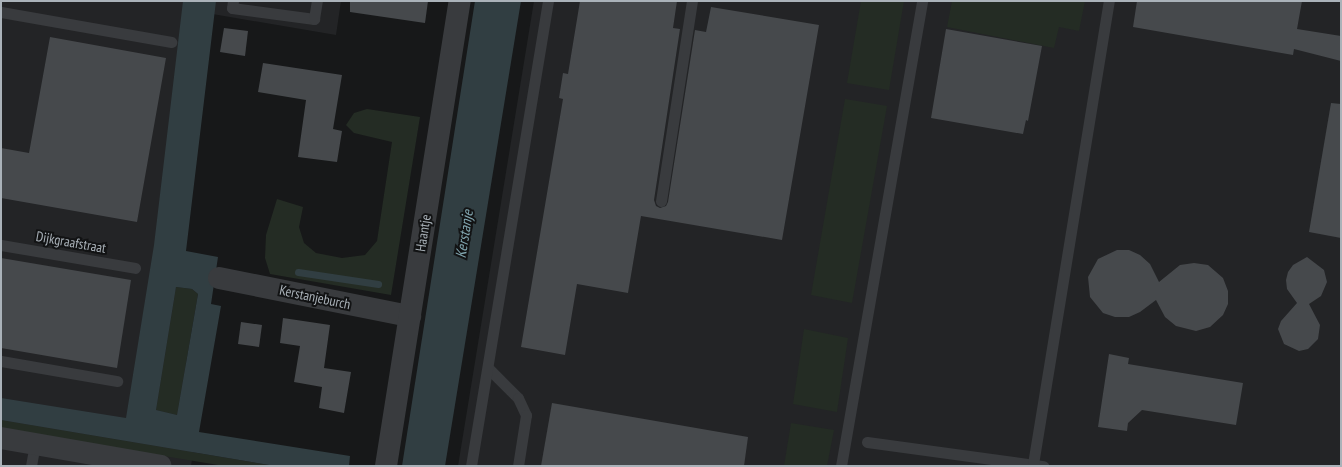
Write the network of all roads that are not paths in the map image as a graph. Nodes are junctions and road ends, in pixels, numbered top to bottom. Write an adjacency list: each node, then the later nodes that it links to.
1 (233, 1): 2 (lane)
2 (317, 1)
3 (460, 1): 14 (street, Haantje)
4 (548, 1): 16 (lane)
5 (692, 1): 10 (lane)
6 (922, 1): 27 (lane)
7 (1109, 1): 21 (lane)
8 (1, 12): 9 (lane)
9 (171, 42)
10 (661, 201)
11 (1, 245): 12 (lane, Dijkgraafstraat)
12 (135, 268)
13 (220, 278): 14 (street, Kerstanjeburch)
14 (410, 316): 24 (street, Haantje)
15 (1, 361): 17 (lane)
16 (488, 368): 25 (lane); 26 (lane)
17 (117, 381)
18 (1, 438): 20 (street)
19 (867, 442): 21 (lane)
20 (35, 443): 22 (lane); 23 (street)
21 (1038, 465)
22 (30, 466)
23 (161, 466)
24 (386, 466)
25 (471, 466)
26 (518, 466)
27 (841, 466)

